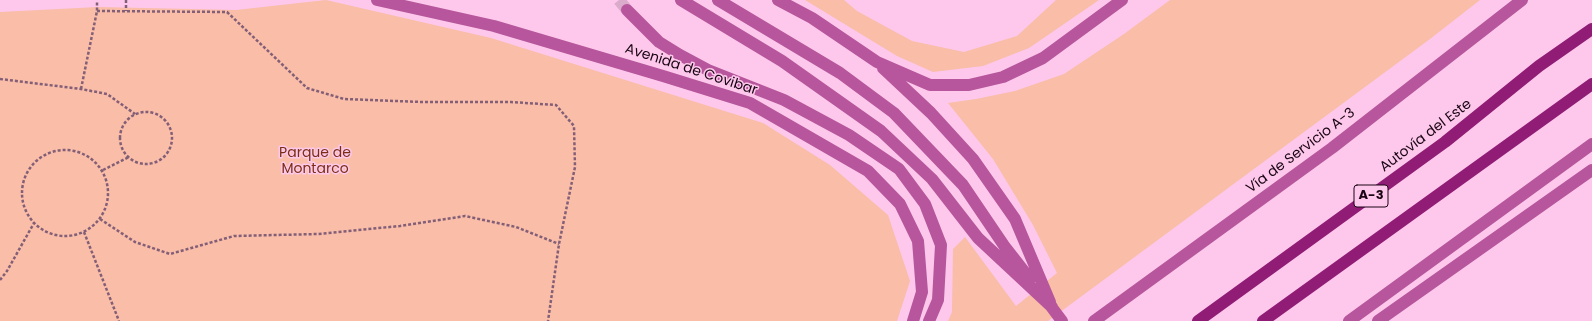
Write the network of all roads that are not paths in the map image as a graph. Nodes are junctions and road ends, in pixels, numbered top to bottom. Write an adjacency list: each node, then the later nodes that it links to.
1 (377, 0): 14 (main road, Avenida de Covibar)
2 (681, 0): 13 (main road)
3 (718, 0): 13 (main road)
4 (778, 0): 9 (main road)
5 (1122, 0): 9 (main road)
6 (1522, 0): 17 (main road, Vía de Servicio A-3)
7 (627, 10): 15 (main road)
8 (1592, 29): 18 (highway, Autovía del Este / A-3)
9 (877, 62): 13 (main road)
10 (1592, 84): 19 (highway, A-3)
11 (1592, 144): 20 (main road)
12 (1592, 170): 21 (main road)
13 (1052, 307): 16 (main road)
14 (913, 321)
15 (930, 321)
16 (1062, 321)
17 (1094, 321)
18 (1198, 321)
19 (1263, 321)
20 (1349, 321)
21 (1378, 321)

